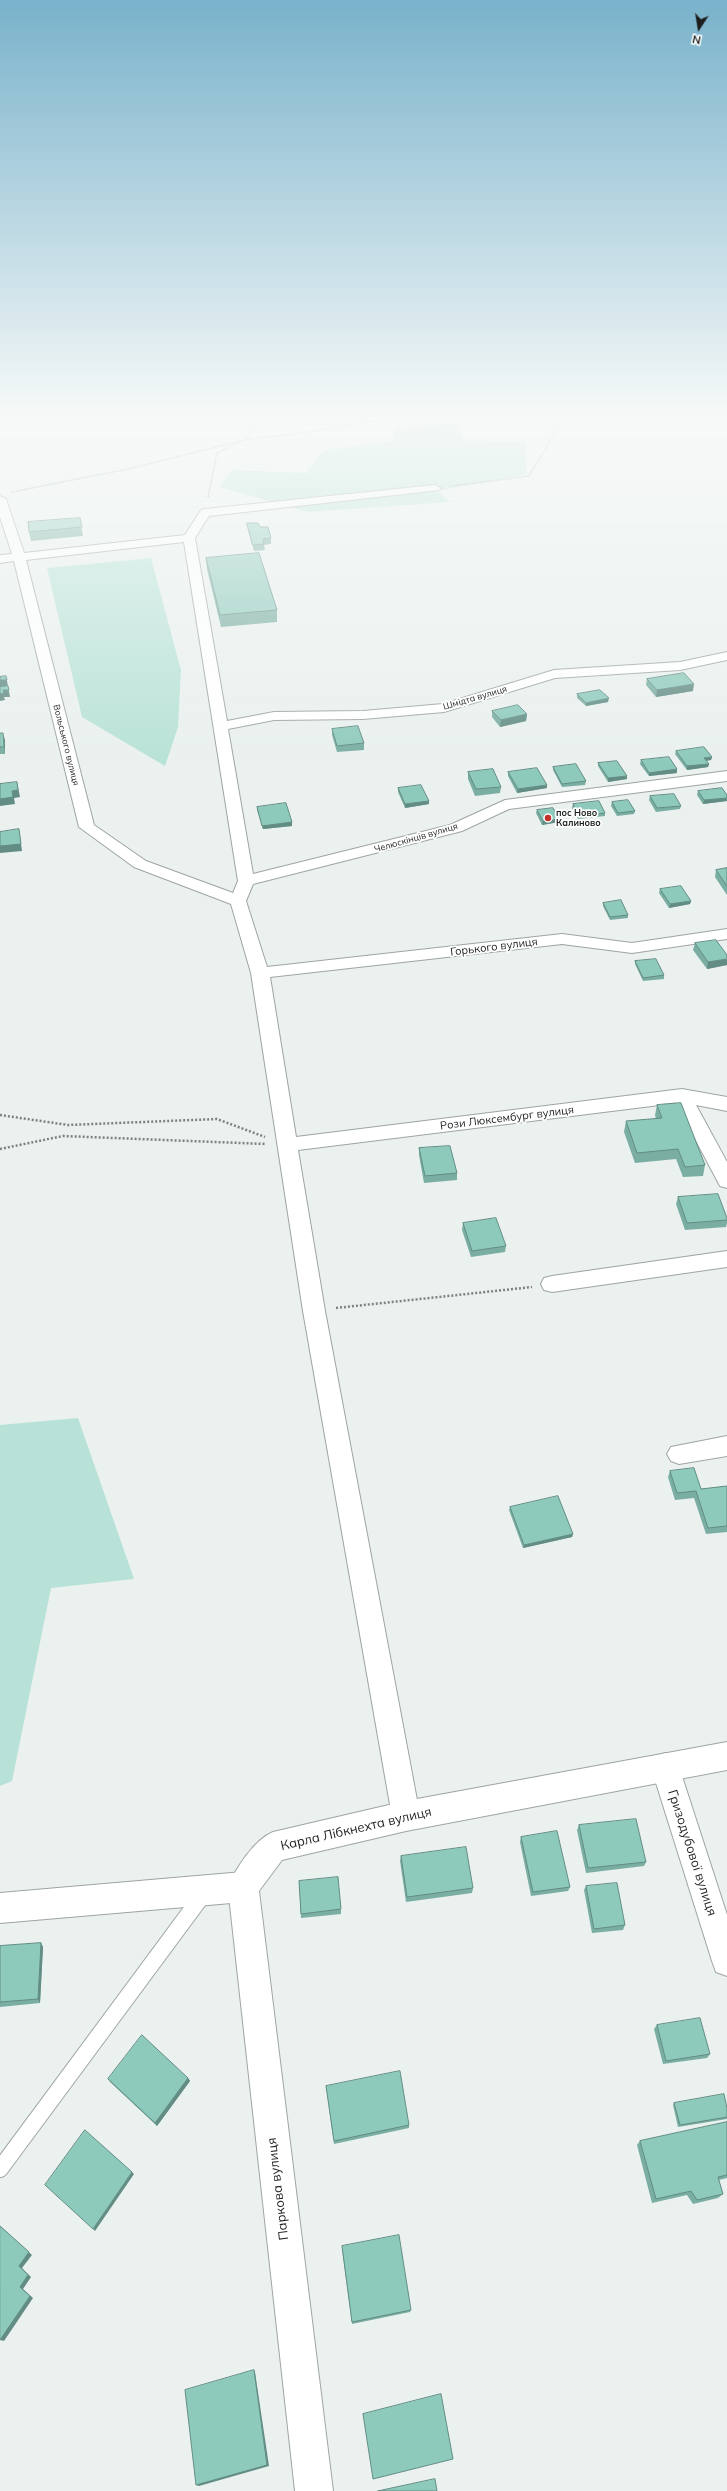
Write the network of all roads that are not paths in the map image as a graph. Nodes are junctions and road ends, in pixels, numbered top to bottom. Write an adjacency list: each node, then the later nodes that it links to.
1 (13, 532): 4 (street, Вольського вулиця)
2 (193, 532): 3 (street)
3 (189, 538): 4 (street); 7 (street)
4 (19, 557): 5 (street); 10 (street, Вольського вулиця)
5 (0, 560)
6 (727, 656): 7 (street, Шмідта вулиця)
7 (221, 726): 9 (street)
8 (727, 776): 9 (street, Челюскінців вулиця)
9 (246, 881): 10 (street)
10 (238, 901): 12 (street)
11 (727, 934): 12 (street, Горького вулиця)
12 (260, 973): 15 (street)
13 (682, 1096): 14 (street, Рози Люксембург вулиця); 15 (street, Рози Люксембург вулиця); 16 (street)
14 (727, 1104)
15 (286, 1144): 23 (street)
16 (727, 1181)
17 (727, 1259): 18 (street)
18 (552, 1284)
19 (727, 1446): 20 (street)
20 (679, 1454)
21 (727, 1756): 22 (street, Карла Лібкнехта вулиця)
22 (665, 1768): 23 (street, Карла Лібкнехта вулиця); 27 (street, Гризодубової вулиця)
23 (406, 1816): 24 (street, Карла Лібкнехта вулиця)
24 (243, 1887): 25 (street); 29 (street, Паркова вулиця)
25 (207, 1890): 26 (street); 28 (lane)
26 (0, 1908)
27 (727, 1961)
28 (0, 2169)
29 (314, 2491)

